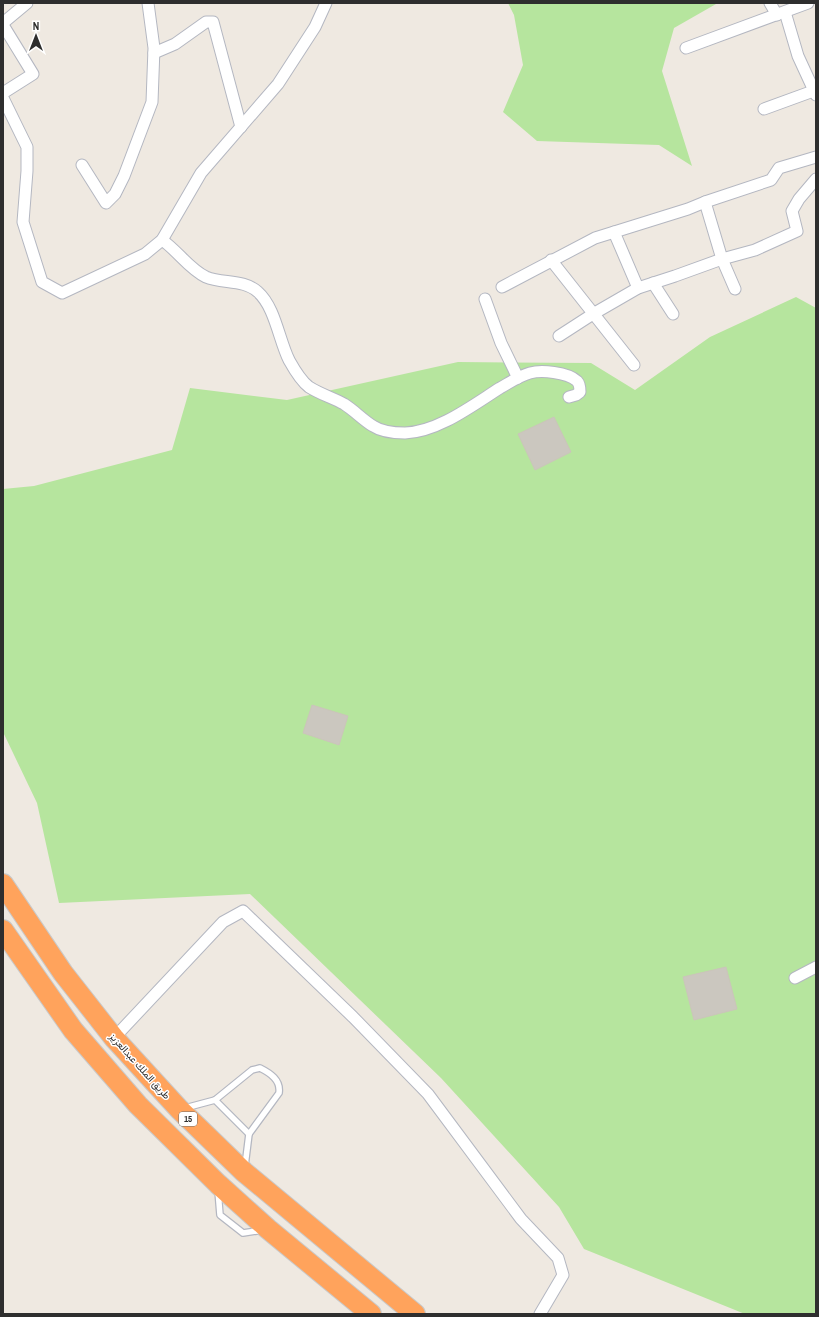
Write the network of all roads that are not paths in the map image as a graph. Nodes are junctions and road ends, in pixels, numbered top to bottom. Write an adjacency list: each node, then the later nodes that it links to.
1 (27, 3): 7 (street)
2 (148, 3): 9 (street)
3 (326, 3): 14 (street)
4 (770, 3): 6 (street)
5 (808, 3): 6 (street)
6 (781, 14): 8 (street); 10 (street)
7 (3, 24): 11 (street)
8 (686, 48)
9 (154, 53): 14 (street); 16 (street)
10 (815, 92): 13 (street)
11 (3, 93)
12 (3, 98): 20 (street)
13 (764, 109)
14 (241, 127): 20 (street)
15 (816, 157): 18 (street)
16 (82, 165)
17 (816, 179): 21 (street)
18 (705, 202): 19 (street); 21 (street)
19 (614, 232): 22 (street); 25 (street)
20 (162, 240): 32 (street)
21 (722, 259): 23 (street); 26 (street)
22 (552, 260): 24 (street); 28 (street)
23 (653, 283): 25 (street); 29 (street)
24 (502, 287)
25 (638, 288): 28 (street)
26 (735, 289)
27 (485, 300): 32 (street)
28 (593, 314): 30 (street); 31 (street)
29 (673, 314)
30 (559, 336)
31 (634, 365)
32 (518, 378): 33 (street)
33 (569, 397)
34 (3, 884): 38 (highway, طريق الملك عبدالعزيز / 15)
35 (3, 930): 43 (highway, 15)
36 (816, 967): 37 (street)
37 (795, 978)
38 (114, 1038): 40 (highway, طريق الملك عبدالعزيز / 15); 45 (street)
39 (215, 1100): 40 (lane); 41 (lane); 41 (lane)
40 (179, 1109): 42 (highway, طريق الملك عبدالعزيز / 15)
41 (249, 1134): 42 (lane)
42 (244, 1172): 44 (highway, طريق الملك عبدالعزيز / 15)
43 (372, 1314)
44 (415, 1314)
45 (540, 1314)

